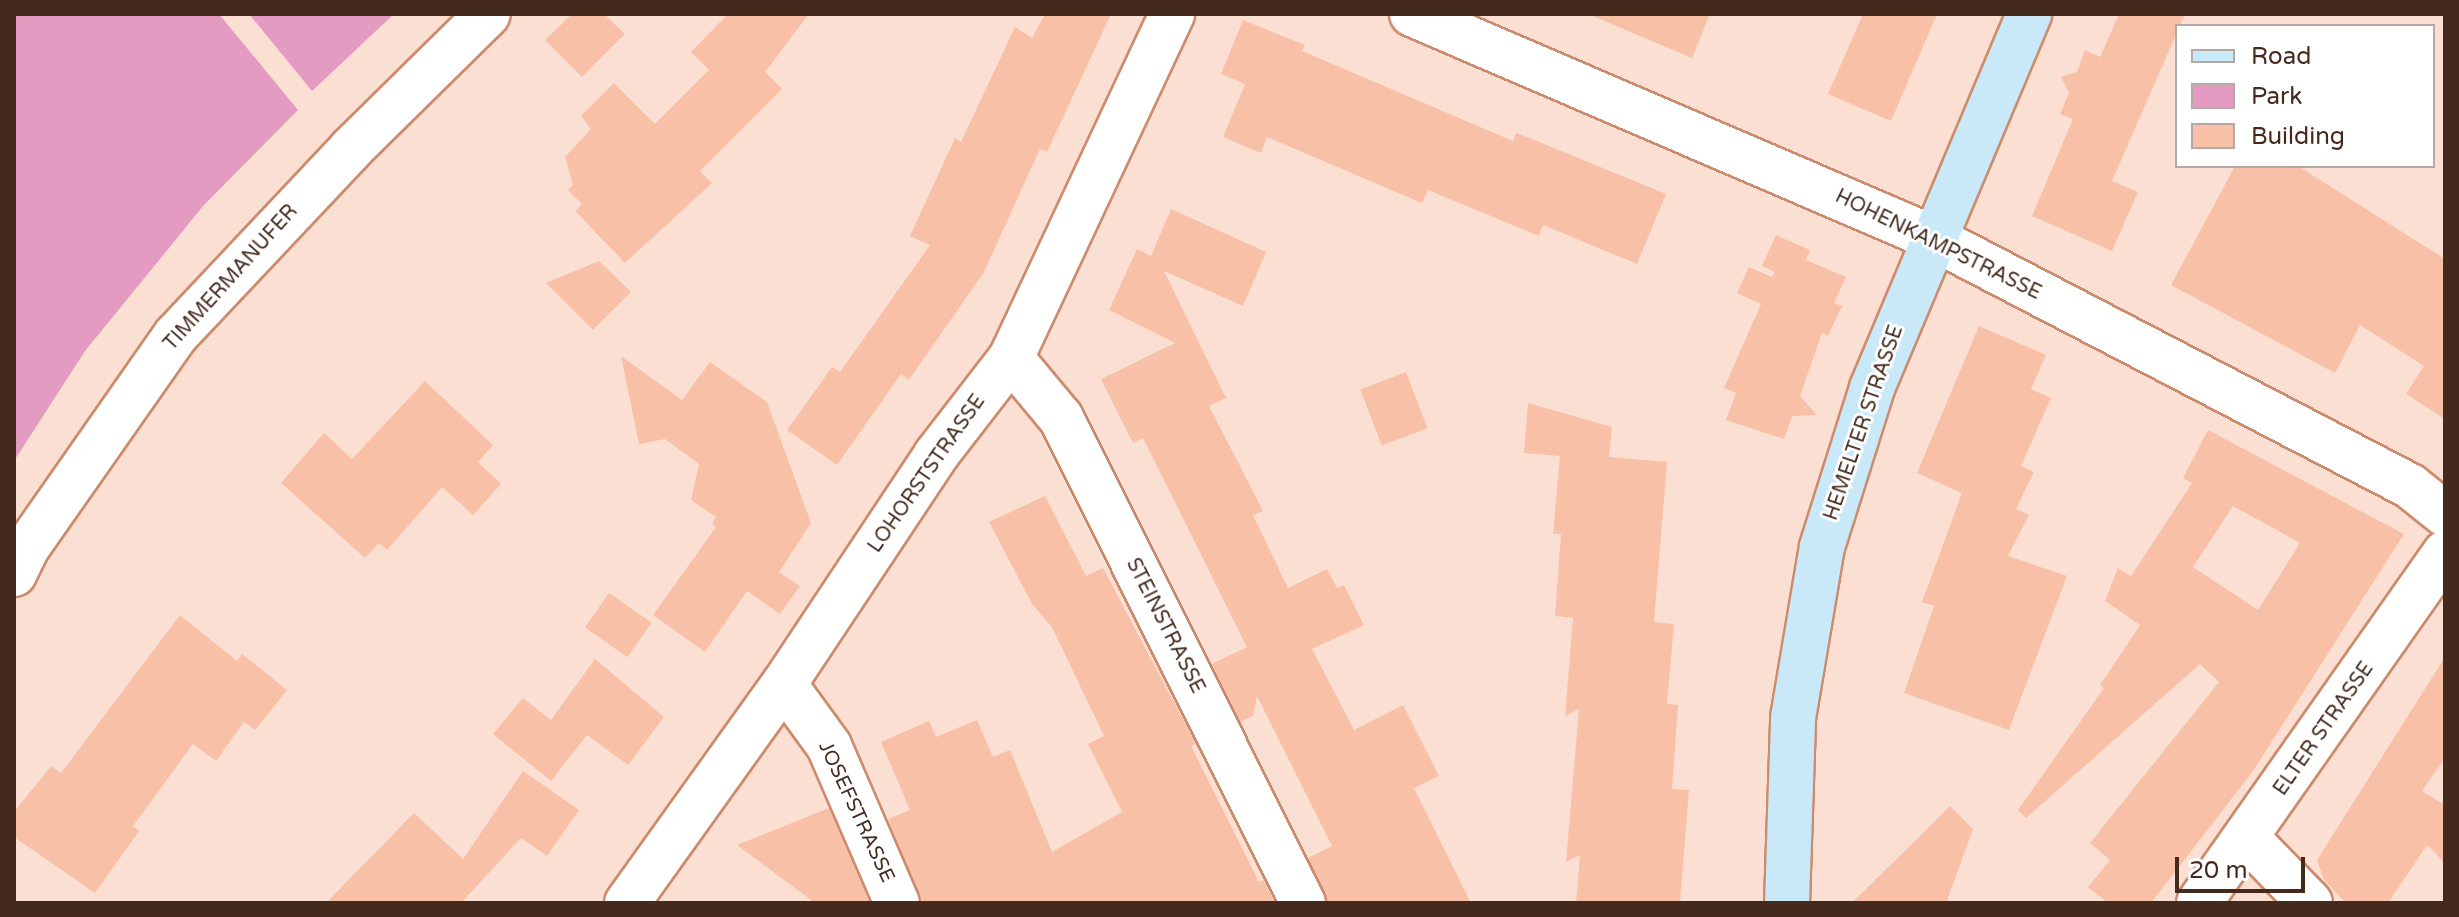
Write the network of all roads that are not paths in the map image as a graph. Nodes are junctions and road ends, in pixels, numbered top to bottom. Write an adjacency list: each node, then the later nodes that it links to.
1 (488, 14): 10 (street, TIMMERMANUFER)
2 (1172, 14): 7 (street, LOHORSTSTRASSE)
3 (1412, 14): 5 (street, HOHENKAMPSTRASSE)
4 (2029, 14): 6 (main road, HEMELTER STRASSE)
5 (1496, 30): 6 (street, HOHENKAMPSTRASSE)
6 (1933, 238): 8 (street, HOHENKAMPSTRASSE); 16 (main road, HEMELTER STRASSE)
7 (1011, 358): 11 (street, LOHORSTSTRASSE); 15 (street, STEINSTRASSE)
8 (2445, 514)
9 (2445, 553): 12 (street, ELTER STRASSE)
10 (14, 574)
11 (784, 684): 13 (street, LOHORSTSTRASSE); 14 (street, JOSEFSTRASSE)
12 (2248, 839): 17 (street, ELTER STRASSE); 18 (street)
13 (627, 903)
14 (897, 903)
15 (1303, 903)
16 (1787, 903)
17 (2199, 903)
18 (2310, 903)

